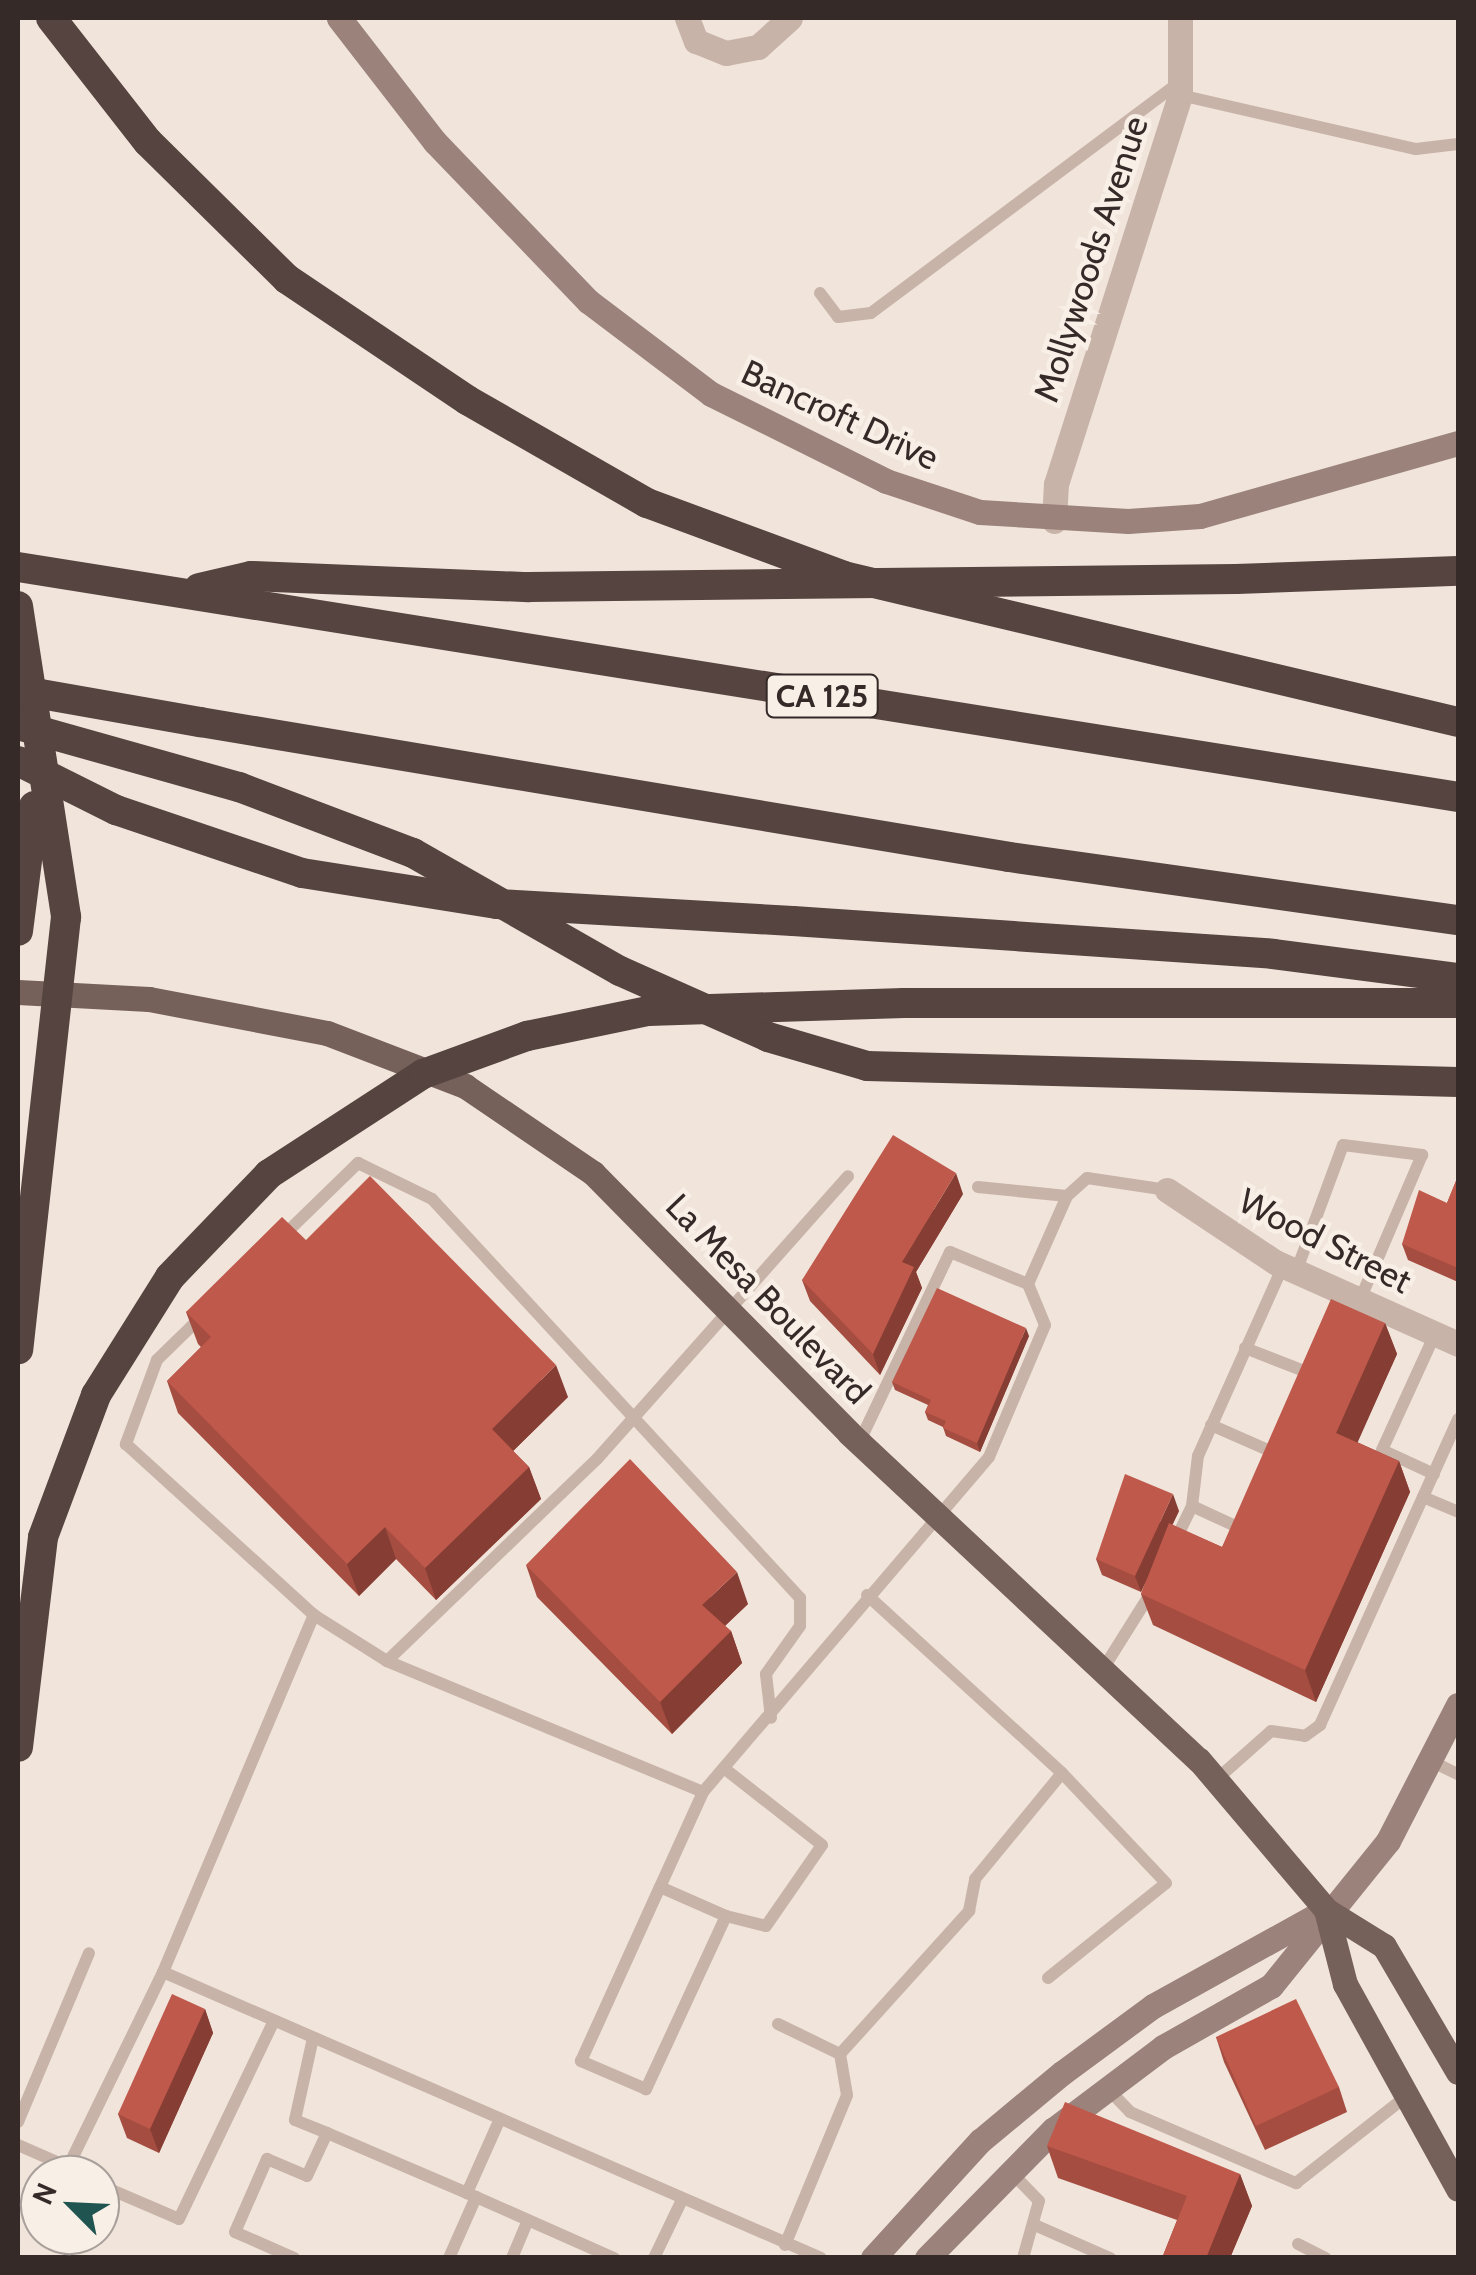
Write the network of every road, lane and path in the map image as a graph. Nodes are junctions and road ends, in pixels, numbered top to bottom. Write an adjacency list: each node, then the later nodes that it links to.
1 (339, 18): 10 (main road, Bancroft Drive)
2 (687, 18): 3 (street)
3 (790, 18)
4 (1180, 18): 6 (street, Mollywoods Avenue)
5 (54, 23): 17 (highway)
6 (1180, 88): 7 (lane); 8 (lane); 10 (street, Mollywoods Avenue)
7 (1458, 144)
8 (820, 294)
9 (1458, 443): 10 (main road, Bancroft Drive)
10 (1054, 521)
11 (18, 567): 13 (highway, CA 125)
12 (1458, 571): 13 (highway, bridge)
13 (186, 591): 20 (highway, CA 125)
14 (18, 606): 24 (highway)
15 (18, 690): 21 (highway, bridge)
16 (18, 714): 22 (highway, bridge)
17 (1458, 722)
18 (18, 725): 27 (highway, bridge)
19 (18, 760): 23 (highway, bridge)
20 (1458, 796)
21 (1458, 920)
22 (18, 931)
23 (1458, 978)
24 (59, 991): 25 (main road, La Mesa Boulevard); 37 (main road, La Mesa Boulevard); 40 (highway)
25 (18, 992)
26 (1458, 1003): 61 (highway, bridge)
27 (1458, 1082)
28 (848, 1176): 37 (lane)
29 (978, 1187): 31 (lane)
30 (1167, 1190): 31 (lane); 33 (street, Wood Street)
31 (1067, 1196): 34 (lane)
32 (264, 1254): 42 (lane)
33 (1290, 1269): 35 (street, Wood Street); 35 (lane); 39 (lane)
34 (1028, 1284): 45 (lane); 51 (lane)
35 (1360, 1300): 38 (street, Wood Street)
36 (211, 1307): 56 (lane)
37 (730, 1309): 42 (lane); 45 (main road, La Mesa Boulevard)
38 (1447, 1339): 47 (lane)
39 (1245, 1348): 41 (lane); 44 (lane)
40 (18, 1349)
41 (1315, 1376)
42 (632, 1419): 57 (lane); 59 (lane)
43 (1458, 1419): 47 (lane)
44 (1211, 1425): 46 (lane); 49 (lane)
45 (859, 1443): 51 (main road, La Mesa Boulevard)
46 (1280, 1455)
47 (1434, 1474): 48 (lane)
48 (1423, 1497): 50 (lane); 66 (lane)
49 (1192, 1506): 52 (lane); 53 (lane)
50 (1458, 1512)
51 (938, 1515): 55 (lane); 58 (main road, La Mesa Boulevard)
52 (1246, 1530)
53 (1168, 1558)
54 (1160, 1575): 58 (lane)
55 (867, 1595): 59 (lane); 64 (lane)
56 (314, 1614): 57 (lane); 72 (lane)
57 (387, 1661): 67 (lane)
58 (1103, 1668): 66 (main road, La Mesa Boulevard)
59 (770, 1718): 63 (lane)
60 (1455, 1721): 62 (main road)
61 (18, 1747)
62 (1433, 1762): 65 (lane); 69 (main road)
63 (729, 1772): 67 (lane); 70 (lane)
64 (1062, 1773): 73 (lane); 78 (lane)
65 (1458, 1774)
66 (1217, 1779): 69 (main road, La Mesa Boulevard)
67 (704, 1792): 68 (lane)
68 (660, 1886): 70 (lane); 70 (lane)
69 (1326, 1910): 77 (main road, La Mesa Boulevard); 80 (main road); 81 (main road, La Mesa Boulevard); 101 (main road)
70 (726, 1916)
71 (89, 1953): 83 (lane)
72 (163, 1972): 74 (lane); 85 (lane)
73 (1048, 1978)
74 (274, 2021): 76 (lane); 88 (lane)
75 (778, 2024): 78 (lane)
76 (313, 2038): 82 (lane); 84 (lane)
77 (1451, 2038): 79 (main road, La Mesa Boulevard)
78 (840, 2054): 94 (lane)
79 (1458, 2072)
80 (1108, 2089): 81 (lane); 86 (main road)
81 (1409, 2094): 87 (main road, La Mesa Boulevard)
82 (500, 2121): 89 (lane); 90 (lane)
83 (18, 2122)
84 (326, 2133): 89 (lane); 95 (lane)
85 (18, 2146)
86 (1007, 2168): 92 (lane); 102 (main road)
87 (1458, 2188)
88 (120, 2194)
89 (472, 2195): 91 (lane); 96 (lane)
90 (681, 2202): 94 (lane); 99 (lane)
91 (528, 2220): 97 (lane); 98 (lane)
92 (1037, 2226): 103 (lane); 104 (lane)
93 (1298, 2244): 105 (lane)
94 (785, 2245): 100 (lane)
95 (294, 2258)
96 (449, 2258)
97 (512, 2258)
98 (614, 2258)
99 (654, 2258)
100 (822, 2258)
101 (873, 2258)
102 (927, 2258)
103 (1023, 2258)
104 (1110, 2258)
105 (1326, 2258)

